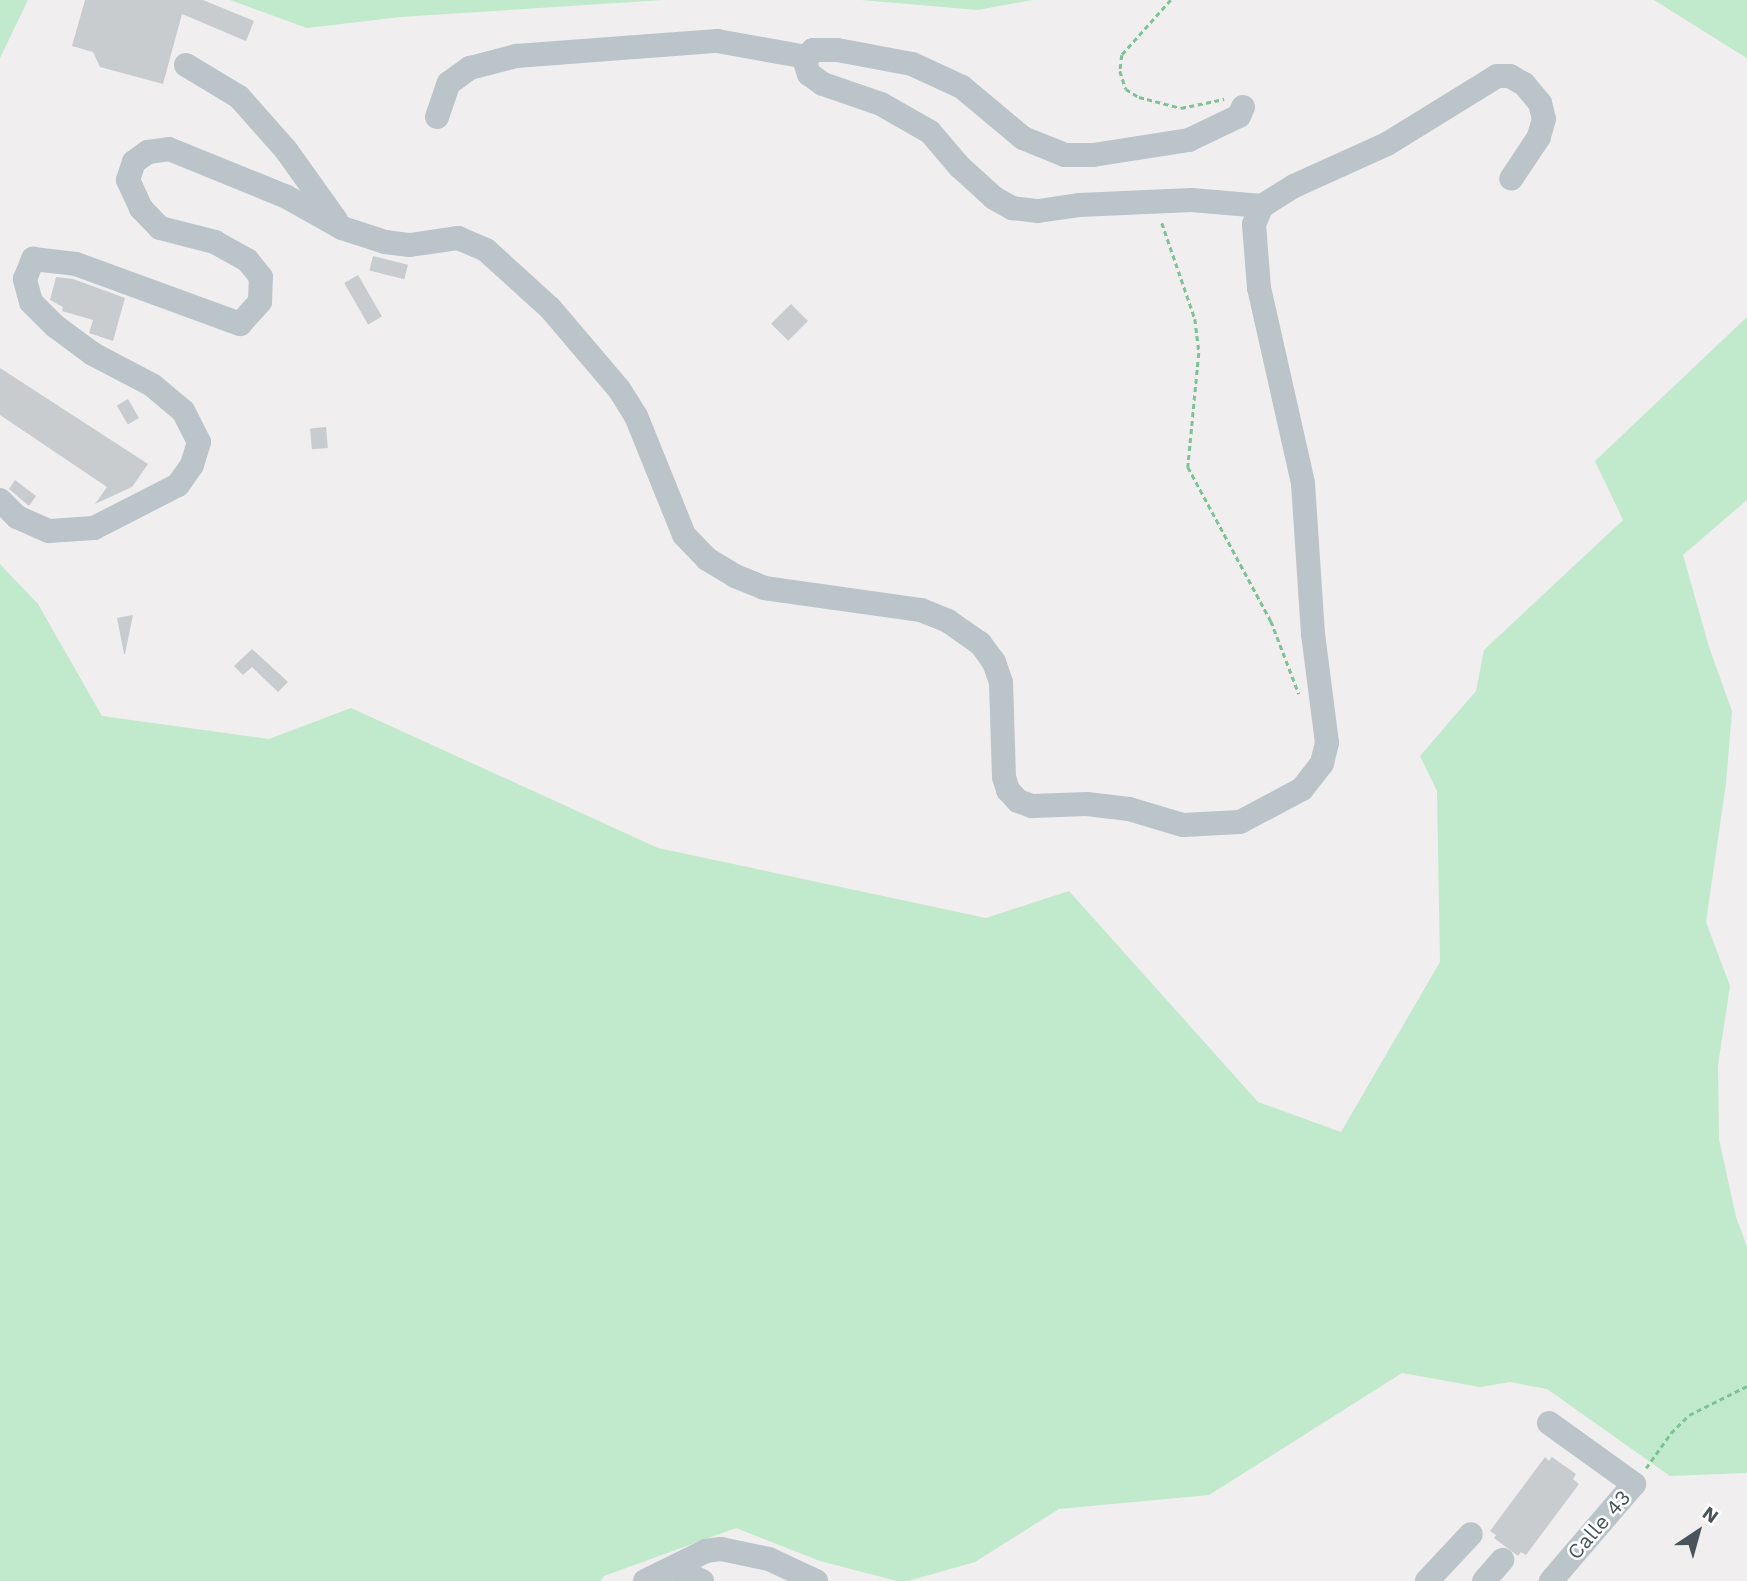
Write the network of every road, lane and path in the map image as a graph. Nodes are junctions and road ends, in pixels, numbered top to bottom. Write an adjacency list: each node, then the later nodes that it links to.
1 (1171, 0): 4 (path)
2 (807, 57): 4 (street); 5 (street); 7 (street)
3 (186, 65): 9 (street)
4 (1242, 107)
5 (437, 117)
6 (1511, 179): 8 (street)
7 (1158, 202): 8 (street); 11 (path)
8 (1262, 206): 11 (street)
9 (342, 228): 10 (street); 11 (street)
10 (0, 500)
11 (1325, 719)
12 (1747, 1386): 14 (path)
13 (1549, 1423): 14 (street, Calle 43)
14 (1634, 1485): 22 (street, Calle 43)
15 (1471, 1534): 20 (street)
16 (1503, 1560): 21 (street)
17 (658, 1576): 18 (street); 19 (street)
18 (702, 1581)
19 (816, 1581)
20 (1427, 1581)
21 (1484, 1581)
22 (1551, 1581)

